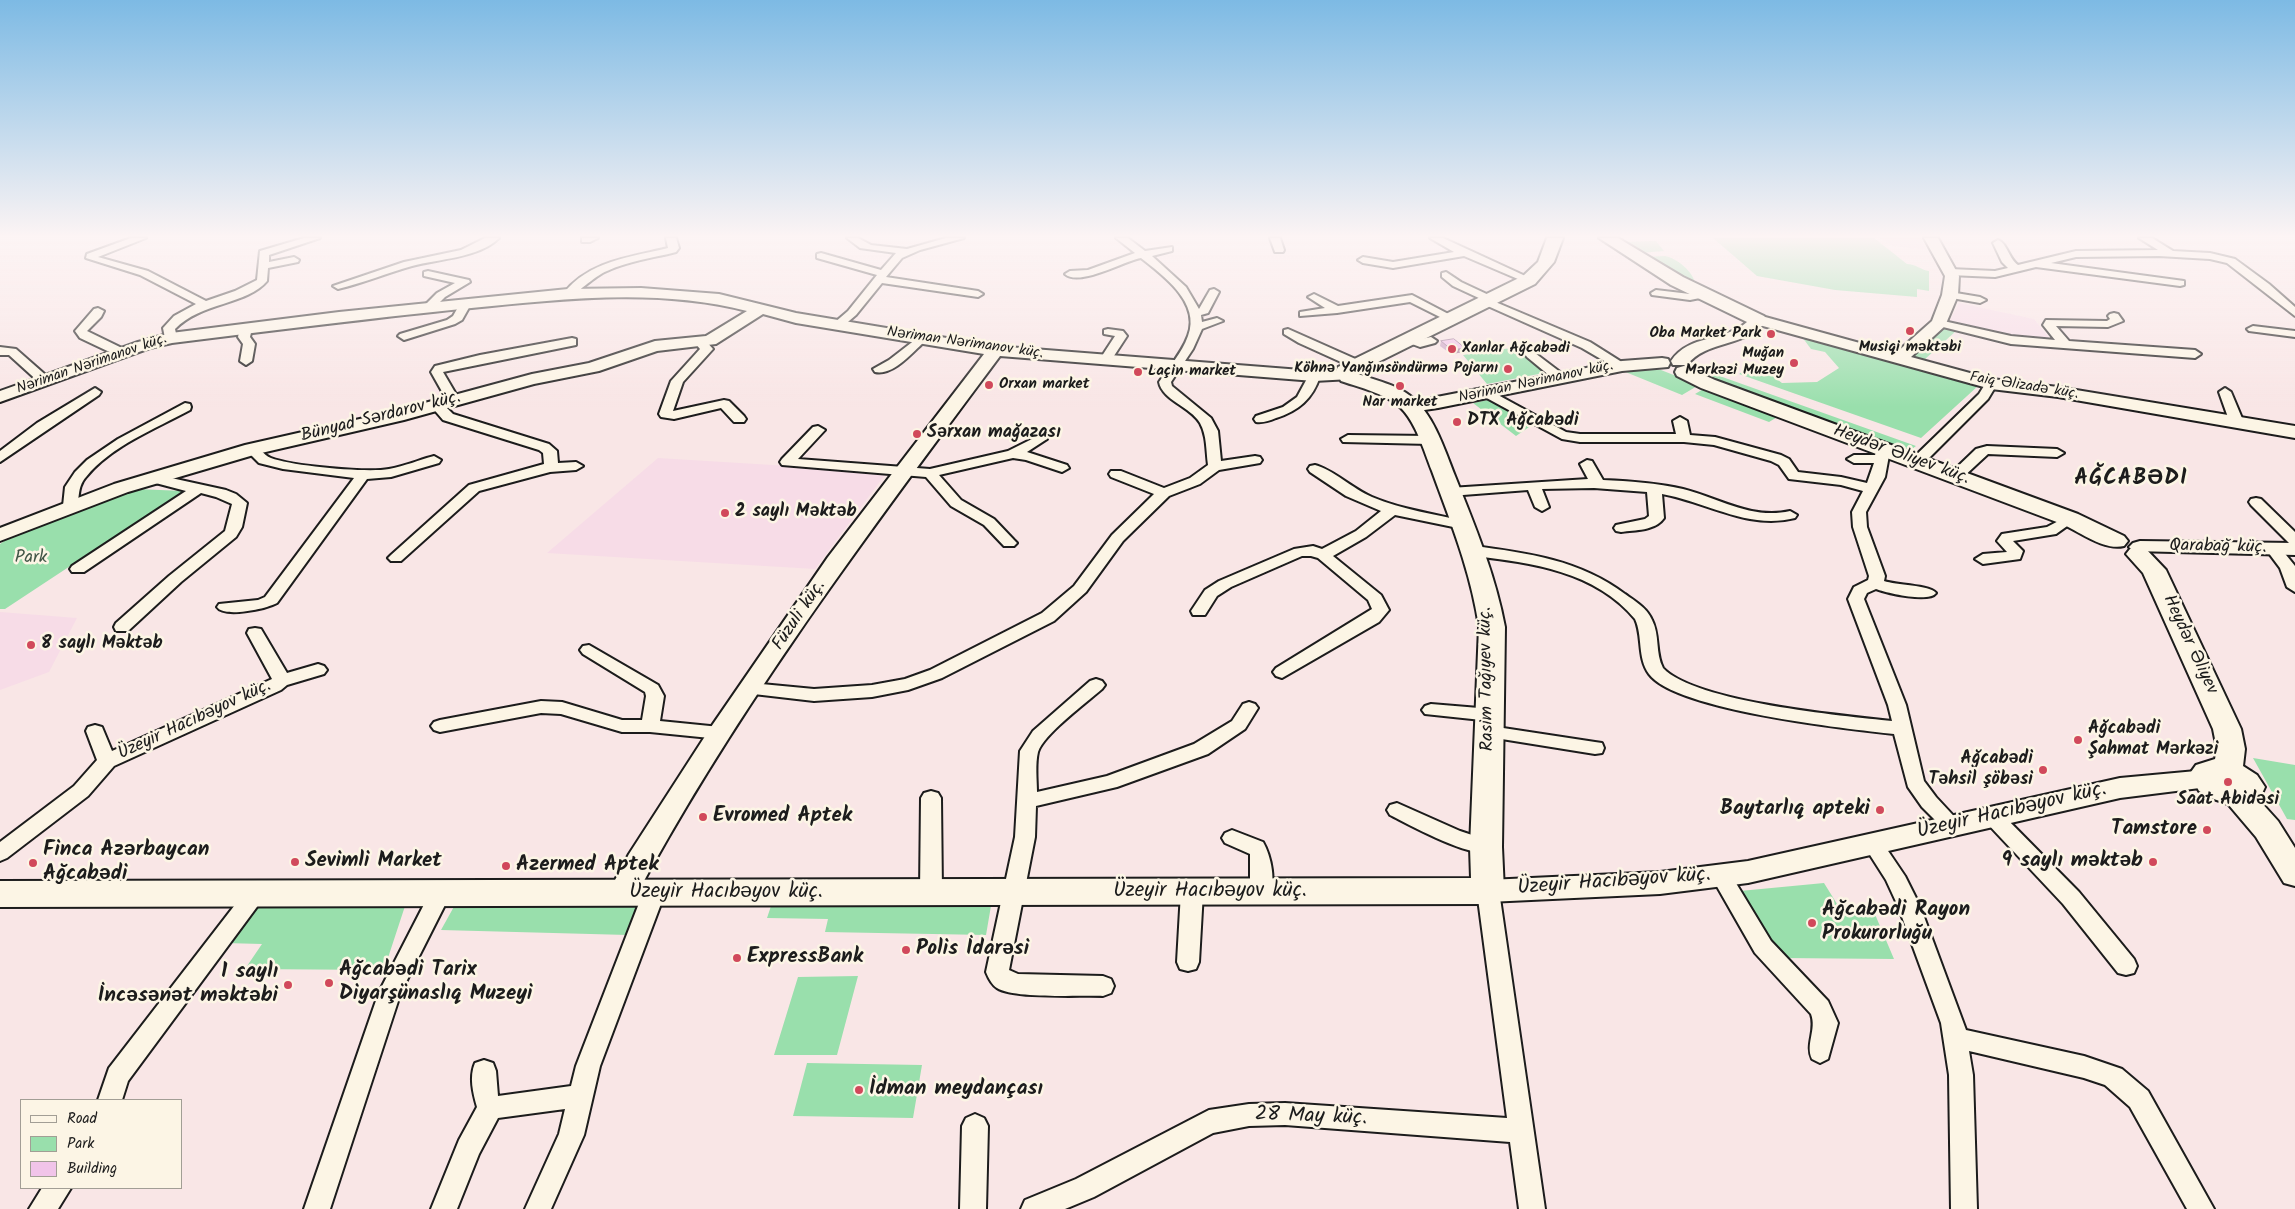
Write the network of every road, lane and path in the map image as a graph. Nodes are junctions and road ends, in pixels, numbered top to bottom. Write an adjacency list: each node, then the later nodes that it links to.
1 (186, 294): 20 (street)
2 (233, 294): 20 (street)
3 (442, 294): 21 (street)
4 (564, 294): 19 (street, Nəriman Nərimanov küç.)
5 (676, 294): 22 (street, Nəriman Nərimanov küç.)
6 (868, 294): 33 (street)
7 (1184, 294): 25 (street)
8 (1213, 294): 25 (street)
9 (1477, 294): 17 (street)
10 (1499, 294): 17 (main road)
11 (1668, 294): 12 (street)
12 (1704, 294)
13 (1706, 294): 30 (main road, Faiq Əlizadə küç.)
14 (2274, 294): 26 (street)
15 (1950, 295): 18 (street); 32 (street)
16 (1314, 297): 23 (street)
17 (1487, 300): 29 (main road); 58 (street)
18 (1980, 300)
19 (465, 304): 21 (street, Nəriman Nərimanov küç.); 40 (street)
20 (206, 305): 41 (street)
21 (428, 308): 35 (street, Nəriman Nərimanov küç.)
22 (760, 310): 33 (street, Nəriman Nərimanov küç.); 46 (street, Bünyad Sərdarov küç.)
23 (1337, 310): 27 (street); 29 (street)
24 (98, 311): 50 (street)
25 (1194, 313): 34 (street)
26 (2295, 313)
27 (1304, 314)
28 (2114, 316): 47 (street)
29 (1450, 318): 42 (main road)
30 (1758, 320): 53 (street, Faiq Əlizadə küç.); 57 (main road)
31 (1217, 321): 34 (street)
32 (1939, 323): 47 (street); 53 (street)
33 (838, 325): 43 (street, Nəriman Nərimanov küç.)
34 (1197, 326): 56 (street)
35 (246, 328): 41 (street, Nəriman Nərimanov küç.); 55 (street)
36 (2253, 329): 39 (street)
37 (1108, 332): 54 (street)
38 (1288, 332): 60 (street)
39 (2295, 334)
40 (404, 336)
41 (170, 338): 50 (street, Nəriman Nərimanov küç.)
42 (1408, 339): 44 (street); 60 (main road)
43 (920, 340): 49 (street, Nəriman Nərimanov küç.); 59 (street)
44 (1431, 341)
45 (572, 342): 69 (street)
46 (701, 343): 69 (street, Bünyad Sərdarov küç.); 73 (street)
47 (2066, 345): 52 (street)
48 (0, 351): 63 (street)
49 (995, 351): 54 (street, Nəriman Nərimanov küç.); 98 (street, Füzuli küç.)
50 (122, 353): 63 (street, Nəriman Nərimanov küç.)
51 (1531, 354): 62 (street)
52 (2195, 354)
53 (1900, 358): 64 (street, Faiq Əlizadə küç.)
54 (1106, 359): 56 (street, Nəriman Nərimanov küç.)
55 (246, 361)
56 (1175, 365): 61 (street, Nəriman Nərimanov küç.); 94 (street)
57 (1675, 365): 58 (street, Nəriman Nərimanov küç.); 86 (main road, Heydər Əliyev küç.)
58 (1622, 366): 62 (street, Nəriman Nərimanov küç.)
59 (879, 369)
60 (1350, 369): 61 (street, Nəriman Nərimanov küç.); 71 (main road, Rasim Tağıyev küç.)
61 (1314, 376): 74 (street)
62 (1560, 378): 67 (street, Nəriman Nərimanov küç.)
63 (45, 380): 68 (street, Nəriman Nərimanov küç.)
64 (1991, 384): 76 (street, Faiq Əlizadə küç.); 91 (street)
65 (95, 392): 87 (street)
66 (2225, 392): 76 (street)
67 (1487, 393): 71 (street, Nəriman Nərimanov küç.); 79 (street)
68 (0, 397)
69 (454, 401): 70 (street, Bünyad Sərdarov küç.)
70 (436, 406): 83 (street, Bünyad Sərdarov küç.); 95 (street)
71 (1411, 407): 82 (main road, Rasim Tağıyev küç.)
72 (185, 408): 112 (street)
73 (739, 419)
74 (1261, 420)
75 (1680, 421): 79 (street)
76 (2237, 423): 78 (street, Faiq Əlizadə küç.)
77 (818, 430): 98 (street)
78 (2295, 432)
79 (1684, 438): 108 (street)
80 (1040, 439): 85 (street)
81 (1348, 439): 82 (street)
82 (1430, 440): 109 (main road, Rasim Tağıyev küç.)
83 (252, 449): 101 (street); 103 (street, Bünyad Sərdarov küç.)
84 (2058, 453): 102 (street)
85 (1013, 454): 96 (street); 99 (street)
86 (1883, 454): 90 (street); 91 (main road, Heydər Əliyev küç.); 108 (street)
87 (0, 458)
88 (434, 460): 101 (street)
89 (1255, 460): 94 (street)
90 (1854, 460)
91 (1917, 462): 102 (main road, Heydər Əliyev küç.)
92 (1587, 464): 104 (street)
93 (576, 466): 95 (street)
94 (1215, 466): 110 (street)
95 (550, 468): 127 (street)
96 (1062, 468)
97 (1315, 469): 114 (street)
98 (904, 470): 99 (street); 142 (street, Füzuli küç.)
99 (930, 473): 121 (street)
100 (1116, 474): 110 (street)
101 (363, 475): 133 (street)
102 (1956, 476): 116 (main road, Heydər Əliyev küç.)
103 (153, 478): 106 (street); 112 (street, Bünyad Sərdarov küç.)
104 (1598, 484): 105 (street); 107 (street)
105 (1533, 486): 109 (street); 113 (street)
106 (198, 489): 129 (street); 135 (street)
107 (1654, 489): 115 (street); 118 (street)
108 (1873, 489): 130 (street)
109 (1450, 492): 117 (main road, Rasim Tağıyev küç.)
110 (1164, 493): 142 (street)
111 (2256, 502): 120 (street)
112 (70, 506): 119 (street, Bünyad Sərdarov küç.)
113 (1542, 507)
114 (1392, 510): 117 (street); 126 (street)
115 (1790, 515)
116 (2070, 520): 122 (main road, Heydər Əliyev küç.); 128 (street)
117 (1463, 525): 125 (main road, Rasim Tağıyev küç.)
118 (1621, 528)
119 (0, 534)
120 (2295, 540)
121 (1009, 543)
122 (2132, 547): 123 (street, Qarabağ küç.); 153 (main road, Heydər Əliyev)
123 (2273, 548): 124 (street, Qarabağ küç.); 131 (street)
124 (2295, 549)
125 (1474, 551): 145 (main road, Rasim Tağıyev küç.); 148 (street)
126 (1323, 555): 134 (street); 139 (street)
127 (396, 558)
128 (1983, 559)
129 (78, 570)
130 (1875, 583): 132 (street); 148 (street)
131 (2295, 587)
132 (1928, 593)
133 (225, 608)
134 (1199, 611)
135 (122, 627)
136 (255, 633): 140 (street, Üzeyir Hacıbəyov küç.)
137 (589, 650): 147 (street)
138 (318, 670): 140 (street)
139 (1282, 672)
140 (280, 681): 152 (street, Üzeyir Hacıbəyov küç.)
141 (1096, 685): 155 (street)
142 (750, 689): 150 (street, Füzuli küç.)
143 (1249, 708): 155 (street)
144 (1430, 710): 145 (street)
145 (1491, 724): 151 (street); 161 (main road, Rasim Tağıyev küç.)
146 (440, 726): 147 (street)
147 (650, 726): 150 (street)
148 (1902, 728): 158 (street)
149 (95, 731): 152 (street)
150 (720, 734): 171 (street, Füzuli küç.)
151 (1595, 748)
152 (107, 761): 162 (street, Üzeyir Hacıbəyov küç.)
153 (2224, 782): 157 (street, Üzeyir Hacıbəyov küç.); 163 (main road)
154 (931, 798): 166 (street)
155 (1027, 801): 167 (street)
156 (1397, 810): 161 (street)
157 (1992, 816): 158 (street, Üzeyir Hacıbəyov küç.); 175 (street)
158 (1953, 826): 160 (street, Üzeyir Hacıbəyov küç.)
159 (1232, 838): 169 (street)
160 (1873, 844): 164 (street, Üzeyir Hacıbəyov küç.); 177 (street)
161 (1486, 847): 165 (main road, Rasim Tağıyev küç.)
162 (0, 853)
163 (2295, 874)
164 (1721, 876): 165 (street, Üzeyir Hacıbəyov küç.); 178 (street)
165 (1488, 891): 169 (main road, Üzeyir Hacıbəyov küç.); 184 (street)
166 (930, 892): 167 (main road, Üzeyir Hacıbəyov küç.); 171 (main road, Üzeyir Hacıbəyov küç.)
167 (1012, 892): 168 (main road, Üzeyir Hacıbəyov küç.); 176 (street)
168 (1192, 892): 169 (main road, Üzeyir Hacıbəyov küç.); 174 (street)
169 (1261, 892)
170 (440, 893): 171 (main road, Üzeyir Hacıbəyov küç.); 173 (main road, Üzeyir Hacıbəyov küç.); 187 (street)
171 (638, 893): 180 (street)
172 (0, 894): 173 (main road, Üzeyir Hacıbəyov küç.)
173 (255, 894): 181 (street)
174 (1188, 962)
175 (2126, 966)
176 (1102, 986)
177 (1957, 1038): 193 (street); 194 (street)
178 (1820, 1052)
179 (484, 1071): 182 (street)
180 (580, 1096): 182 (street); 189 (street)
181 (110, 1099)
182 (490, 1108): 188 (street)
183 (975, 1126): 190 (street)
184 (1520, 1131): 191 (street, 28 May küç.); 192 (street)
185 (57, 1189): 186 (street)
186 (42, 1209)
187 (317, 1209)
188 (444, 1209)
189 (538, 1209)
190 (973, 1209)
191 (1034, 1209)
192 (1532, 1209)
193 (1964, 1209)
194 (2201, 1209)

